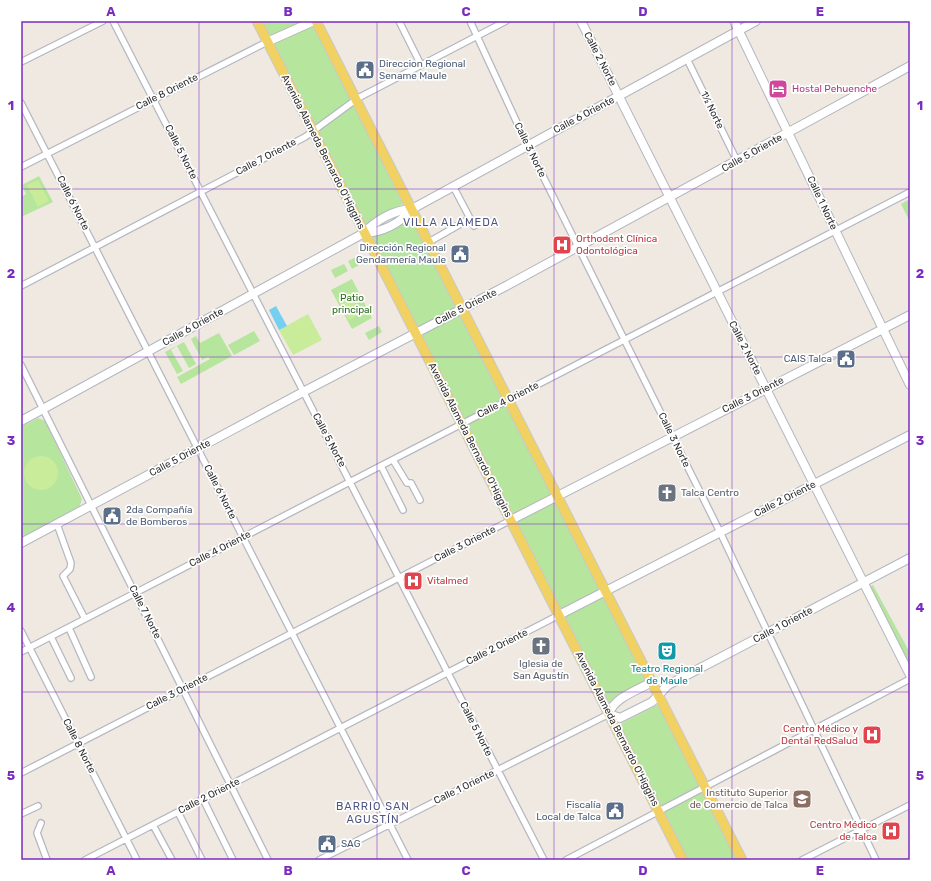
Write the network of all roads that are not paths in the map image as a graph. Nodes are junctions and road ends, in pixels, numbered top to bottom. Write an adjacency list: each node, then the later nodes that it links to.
1 (103, 21): 15 (street)
2 (113, 21): 19 (street, Calle 5 Norte)
3 (256, 21): 13 (main road, Avenida Alameda Bernardo O'Higgins)
4 (315, 21): 13 (main road, Calle 8 Oriente); 20 (main road)
5 (399, 21): 16 (street)
6 (470, 21): 12 (street, Calle 3 Norte)
7 (506, 21): 12 (street, Calle 7 Oriente)
8 (581, 21): 18 (main road, Calle 2 Norte)
9 (734, 21): 11 (main road, Calle 1 Norte)
10 (756, 21): 11 (main road, Calle 6 Oriente)
11 (739, 30): 14 (main road, Calle 6 Oriente); 23 (main road, Calle 1 Norte)
12 (477, 35): 16 (street, Calle 7 Oriente); 24 (street, Calle 3 Norte)
13 (267, 42): 19 (street, Calle 8 Oriente); 22 (main road, Avenida Alameda Bernardo O'Higgins)
14 (687, 59): 18 (main road, Calle 6 Oriente); 26 (street, 1½ Norte)
15 (21, 62)
16 (421, 65): 20 (street, Calle 7 Oriente)
17 (910, 66): 23 (main road, Calle 5 Oriente)
18 (619, 96): 24 (main road, Calle 6 Oriente); 31 (main road, Calle 2 Norte)
19 (154, 99): 25 (street, Calle 8 Oriente); 29 (street, Calle 5 Norte)
20 (356, 99): 22 (street, Calle 7 Oriente); 32 (main road)
21 (21, 102): 25 (street, Calle 6 Norte)
22 (313, 131): 29 (street, Calle 7 Oriente); 36 (main road, Avenida Alameda Bernardo O'Higgins)
23 (789, 133): 26 (main road, Calle 5 Oriente); 35 (main road, Calle 1 Norte)
24 (528, 146): 28 (main road, Calle 6 Oriente); 39 (street, Calle 3 Norte)
25 (48, 153): 27 (street, Calle 8 Oriente); 38 (street, Calle 6 Norte)
26 (737, 161): 31 (main road, Calle 5 Oriente)
27 (21, 167)
28 (453, 186): 32 (main road, Calle 6 Oriente); 33 (street)
29 (201, 191): 38 (street, Calle 7 Oriente); 42 (street, Calle 5 Norte)
30 (910, 192): 35 (street, Calle 4 Oriente)
31 (668, 198): 39 (main road, Calle 5 Oriente); 41 (main road, Calle 2 Norte)
32 (412, 208): 36 (main road, Calle 6 Oriente); 37 (main road)
33 (469, 218): 34 (street); 37 (street)
34 (474, 226)
35 (835, 230): 41 (street, Calle 4 Oriente); 45 (main road, Calle 1 Norte)
36 (364, 233): 42 (main road, Calle 6 Oriente); 46 (main road, Avenida Alameda Bernardo O'Higgins)
37 (429, 242): 43 (main road)
38 (95, 247): 40 (street, Calle 7 Oriente); 48 (street, Calle 6 Norte)
39 (578, 247): 43 (main road, Calle 5 Oriente); 47 (street, Calle 3 Norte)
40 (21, 286)
41 (716, 292): 47 (street, Calle 4 Oriente); 51 (main road, Calle 2 Norte)
42 (254, 294): 48 (main road, Calle 6 Oriente); 52 (street, Calle 5 Norte)
43 (463, 309): 46 (main road, Calle 5 Oriente); 53 (main road)
44 (910, 315): 45 (main road, Calle 3 Oriente)
45 (883, 329): 50 (main road, Calle 1 Norte); 51 (main road, Calle 3 Oriente)
46 (416, 333): 52 (main road, Calle 5 Oriente); 56 (main road, Avenida Alameda Bernardo O'Higgins)
47 (624, 340): 53 (street, Calle 4 Oriente); 58 (street, Calle 3 Norte)
48 (148, 352): 54 (main road, Calle 6 Oriente); 59 (street, Calle 6 Norte)
49 (21, 365): 54 (street, Calle 7 Norte)
50 (910, 385)
51 (766, 389): 58 (main road, Calle 3 Oriente); 63 (main road, Calle 2 Norte)
52 (303, 392): 59 (main road, Calle 5 Oriente); 62 (street, Calle 5 Norte)
53 (509, 400): 56 (street, Calle 4 Oriente); 64 (main road)
54 (43, 409): 55 (main road, Calle 6 Oriente); 66 (street, Calle 7 Norte)
55 (21, 421)
56 (462, 424): 60 (street, Calle 4 Oriente); 68 (main road, Avenida Alameda Bernardo O'Higgins)
57 (910, 434): 63 (main road, Calle 2 Oriente)
58 (673, 437): 64 (main road, Calle 3 Oriente); 70 (street, Calle 3 Norte)
59 (198, 449): 66 (main road, Calle 5 Oriente); 71 (street, Calle 6 Norte)
60 (393, 460): 61 (street, Calle 4 Oriente); 65 (street)
61 (381, 466): 62 (street, Calle 4 Oriente); 67 (street)
62 (351, 482): 71 (street, Calle 4 Oriente); 74 (street, Calle 5 Norte)
63 (815, 484): 70 (main road, Calle 2 Oriente); 75 (main road, Calle 2 Norte)
64 (558, 496): 68 (main road, Calle 3 Oriente); 76 (main road)
65 (420, 500)
66 (91, 506): 69 (main road, Calle 5 Oriente); 77 (street, Calle 7 Norte)
67 (402, 510)
68 (511, 520): 74 (street, Calle 3 Oriente); 78 (main road, Avenida Alameda Bernardo O'Higgins)
69 (57, 524): 72 (main road, Calle 5 Oriente); 79 (street)
70 (720, 532): 76 (main road, Calle 2 Oriente); 82 (street, Calle 3 Norte)
71 (243, 537): 77 (street, Calle 4 Oriente); 83 (street, Calle 6 Norte)
72 (21, 543)
73 (910, 558): 75 (main road, Calle 1 Oriente)
74 (400, 578): 83 (street, Calle 3 Oriente); 87 (street, Calle 5 Norte)
75 (864, 582): 82 (main road, Calle 1 Oriente); 88 (main road, Calle 2 Norte)
76 (606, 591): 78 (main road, Calle 2 Oriente); 92 (main road)
77 (135, 593): 79 (street, Calle 4 Oriente); 93 (street, Calle 7 Norte)
78 (559, 615): 87 (street, Calle 2 Oriente); 95 (main road, Avenida Alameda Bernardo O'Higgins)
79 (85, 620): 80 (street, Calle 4 Oriente)
80 (69, 628): 84 (street, Calle 4 Oriente); 89 (street)
81 (21, 631): 85 (street, Calle 8 Norte)
82 (768, 632): 94 (main road, Calle 1 Oriente); 97 (street, Calle 3 Norte)
83 (292, 633): 93 (street, Calle 3 Oriente); 96 (street, Calle 6 Norte)
84 (51, 637): 85 (street, Calle 4 Oriente); 90 (street)
85 (30, 648): 86 (street, Calle 4 Oriente); 98 (street, Calle 8 Norte)
86 (21, 652)
87 (447, 672): 96 (street, Calle 2 Oriente); 99 (street, Calle 5 Norte)
88 (910, 675)
89 (91, 677)
90 (70, 678)
91 (910, 679): 97 (street)
92 (652, 682): 94 (main road); 95 (main road)
93 (184, 689): 98 (street, Calle 3 Oriente); 101 (street, Calle 7 Norte)
94 (659, 694): 95 (main road, Calle 1 Oriente); 102 (main road)
95 (609, 714): 99 (street, Calle 1 Oriente); 107 (main road, Avenida Alameda Bernardo O'Higgins)
96 (341, 728): 101 (street, Calle 2 Oriente); 111 (street, Calle 6 Norte)
97 (814, 731): 102 (street); 112 (street, Calle 3 Norte)
98 (78, 744): 100 (street, Calle 3 Oriente); 113 (street, Calle 8 Norte)
99 (498, 770): 111 (street, Calle 1 Oriente); 123 (street, Calle 5 Norte)
100 (21, 773)
101 (230, 785): 103 (street, Calle 2 Oriente); 120 (street, Calle 7 Norte)
102 (706, 788): 107 (street); 126 (main road)
103 (203, 799): 106 (street, Calle 2 Oriente); 119 (street)
104 (910, 805): 112 (street)
105 (38, 806): 108 (street)
106 (178, 812): 110 (street, Calle 2 Oriente); 118 (street)
107 (659, 812): 124 (street); 125 (main road, Avenida Alameda Bernardo O'Higgins)
108 (21, 814)
109 (41, 823): 114 (street)
110 (153, 825): 113 (street, Calle 2 Oriente); 117 (street)
111 (389, 825): 121 (street, Calle 1 Oriente); 122 (street, Calle 6 Norte)
112 (861, 829): 127 (street); 128 (street, Calle 3 Norte)
113 (127, 838): 115 (street, Calle 2 Oriente); 116 (street, Calle 8 Norte)
114 (46, 860)
115 (85, 860)
116 (137, 860)
117 (172, 860)
118 (202, 860)
119 (233, 860)
120 (268, 860)
121 (319, 860)
122 (408, 860)
123 (544, 860)
124 (566, 860)
125 (683, 860)
126 (742, 860)
127 (802, 860)
128 (876, 860)

